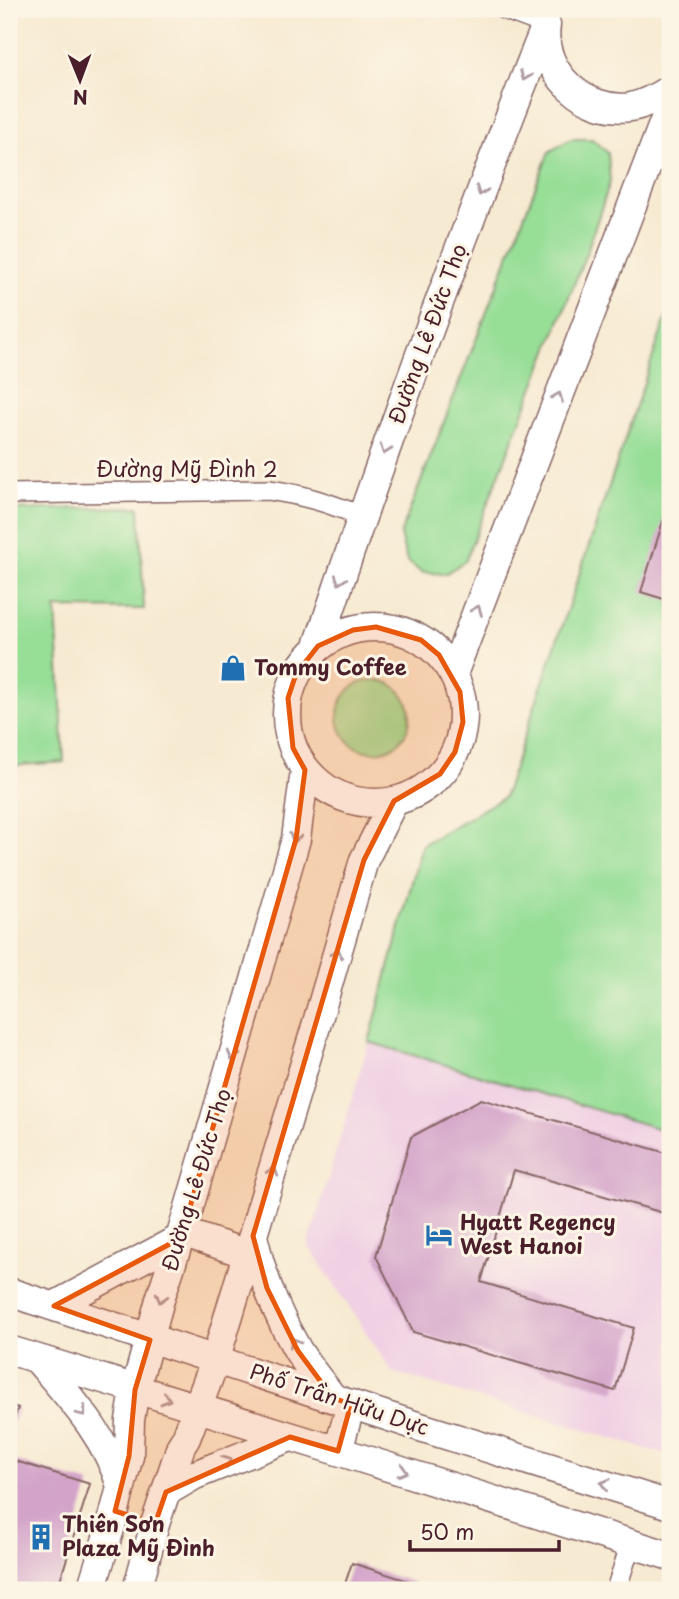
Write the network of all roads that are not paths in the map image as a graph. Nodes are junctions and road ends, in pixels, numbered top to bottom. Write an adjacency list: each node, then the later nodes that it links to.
1 (503, 9): 2 (street)
2 (547, 17): 3 (main road); 6 (main road, Đường Lê Đức Thọ, one-way to 6)
3 (670, 89)
4 (670, 106): 8 (main road, one-way to 4)
5 (9, 494): 6 (street, Đường Mỹ Đình 2)
6 (361, 516): 7 (main road, Đường Lê Đức Thọ, one-way to 7)
7 (318, 646): 8 (main road); 9 (main road)
8 (453, 674): 10 (main road)
9 (305, 770): 10 (main road); 11 (main road, Đường Lê Đức Thọ, one-way to 11)
10 (394, 801): 12 (main road, one-way to 10)
11 (182, 1235): 12 (main road); 14 (main road); 15 (main road, Đường Lê Đức Thọ, one-way to 15)
12 (250, 1245): 18 (main road); 20 (main road, one-way to 12)
13 (9, 1292): 14 (main road, Phố Trần Hữu Dực)
14 (54, 1306): 15 (main road, Phố Trần Hữu Dực)
15 (150, 1340): 18 (main road, Phố Trần Hữu Dực); 19 (main road, Đường Lê Đức Thọ)
16 (9, 1350): 17 (main road)
17 (38, 1360): 19 (main road); 25 (main road, one-way to 25)
18 (215, 1361): 20 (main road, Phố Trần Hữu Dực); 21 (main road)
19 (135, 1390): 21 (main road, one-way to 21); 25 (main road, Đường Lê Đức Thọ)
20 (342, 1401): 23 (main road); 26 (main road, Phố Trần Hữu Dực, one-way to 20)
21 (198, 1409): 22 (main road); 24 (main road)
22 (290, 1437): 23 (main road); 24 (main road, one-way to 22)
23 (338, 1451): 28 (main road, one-way to 28)
24 (166, 1492): 27 (main road)
25 (118, 1499): 27 (main road); 30 (main road, Đường Lê Đức Thọ)
26 (670, 1504)
27 (155, 1524): 31 (main road)
28 (631, 1543): 29 (main road); 32 (street)
29 (670, 1556)
30 (91, 1590)
31 (137, 1590)
32 (616, 1590)

